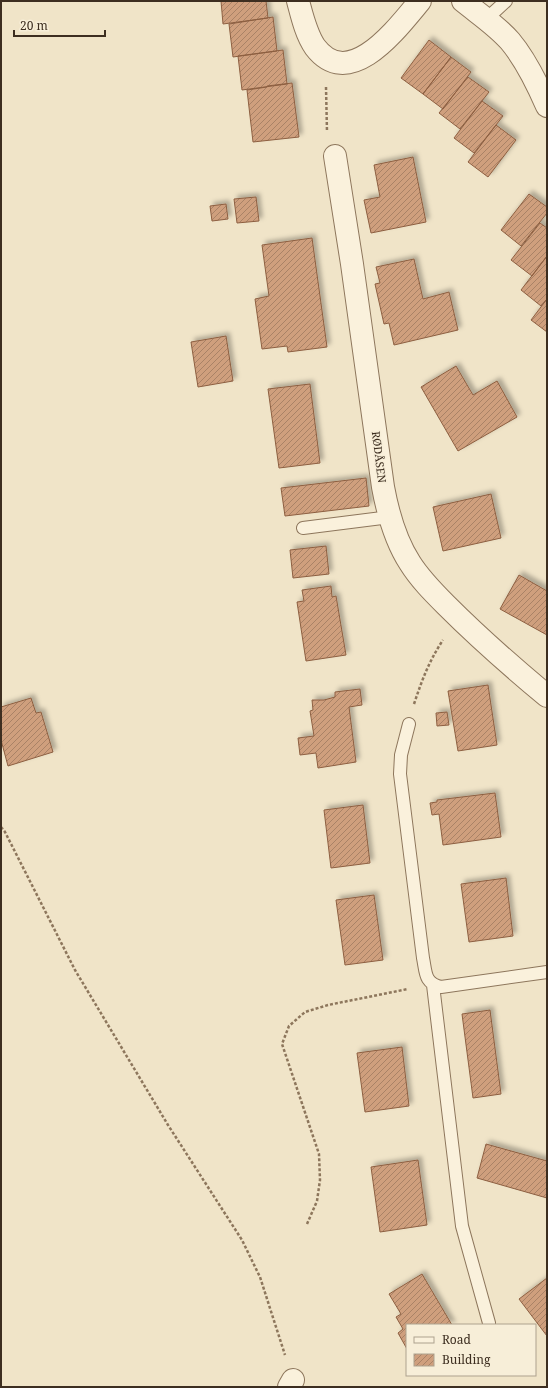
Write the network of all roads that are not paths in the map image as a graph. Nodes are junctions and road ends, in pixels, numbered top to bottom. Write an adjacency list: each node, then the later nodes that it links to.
1 (298, 1): 2 (street)
2 (420, 1)
3 (463, 1): 5 (street)
4 (506, 1): 5 (lane)
5 (488, 20): 6 (street)
6 (547, 106)
7 (335, 156): 8 (street, RØDÅSEN)
8 (390, 517): 9 (lane); 10 (street, RØDÅSEN)
9 (303, 528)
10 (547, 696)
11 (409, 724): 13 (lane)
12 (547, 972): 13 (lane)
13 (430, 982): 14 (lane)
14 (489, 1323)

